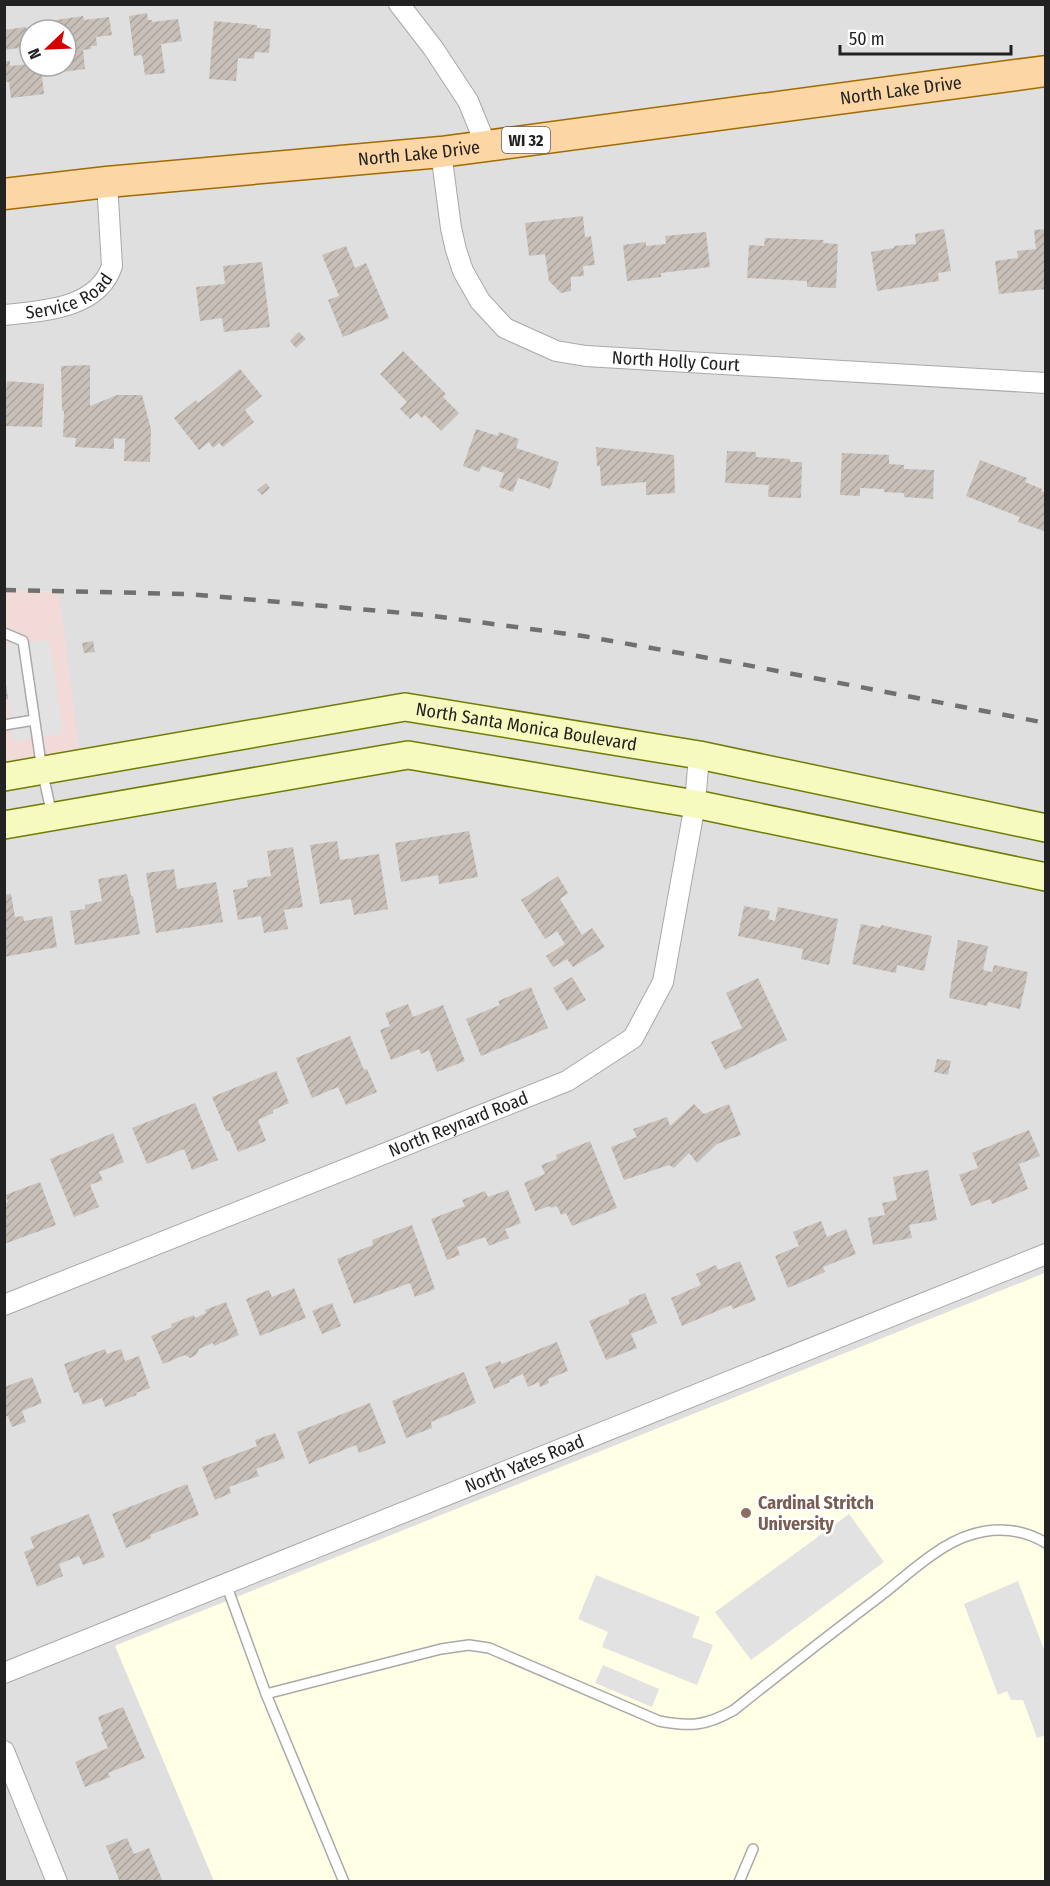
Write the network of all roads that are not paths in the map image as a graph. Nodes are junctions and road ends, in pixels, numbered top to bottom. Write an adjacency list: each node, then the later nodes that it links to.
1 (399, 4): 3 (street)
2 (1046, 71): 3 (main road, North Lake Drive / WI 32)
3 (486, 146): 4 (main road, North Lake Drive / WI 32)
4 (441, 152): 5 (main road, North Lake Drive / WI 32); 8 (street, North Holly Court)
5 (107, 182): 6 (main road, North Lake Drive / WI 32); 7 (street, Service Road)
6 (4, 194)
7 (4, 315)
8 (1046, 383)
9 (4, 633): 10 (lane)
10 (34, 720): 11 (lane); 13 (lane)
11 (4, 725)
12 (699, 755): 13 (street, North Santa Monica Boulevard); 15 (street, North Reynard Road); 18 (street, North Santa Monica Boulevard)
13 (42, 770): 14 (street, North Santa Monica Boulevard); 16 (lane)
14 (4, 777)
15 (695, 804): 16 (street); 19 (street); 21 (street, North Reynard Road)
16 (53, 816): 17 (street)
17 (4, 825)
18 (1046, 828)
19 (1046, 877)
20 (1046, 1254): 23 (street, North Yates Road)
21 (4, 1305)
22 (1046, 1543): 25 (lane)
23 (226, 1584): 24 (street, North Yates Road); 25 (lane)
24 (4, 1673)
25 (266, 1694): 29 (lane)
26 (4, 1751): 28 (street)
27 (753, 1850): 30 (lane)
28 (57, 1881)
29 (344, 1881)
30 (739, 1881)

